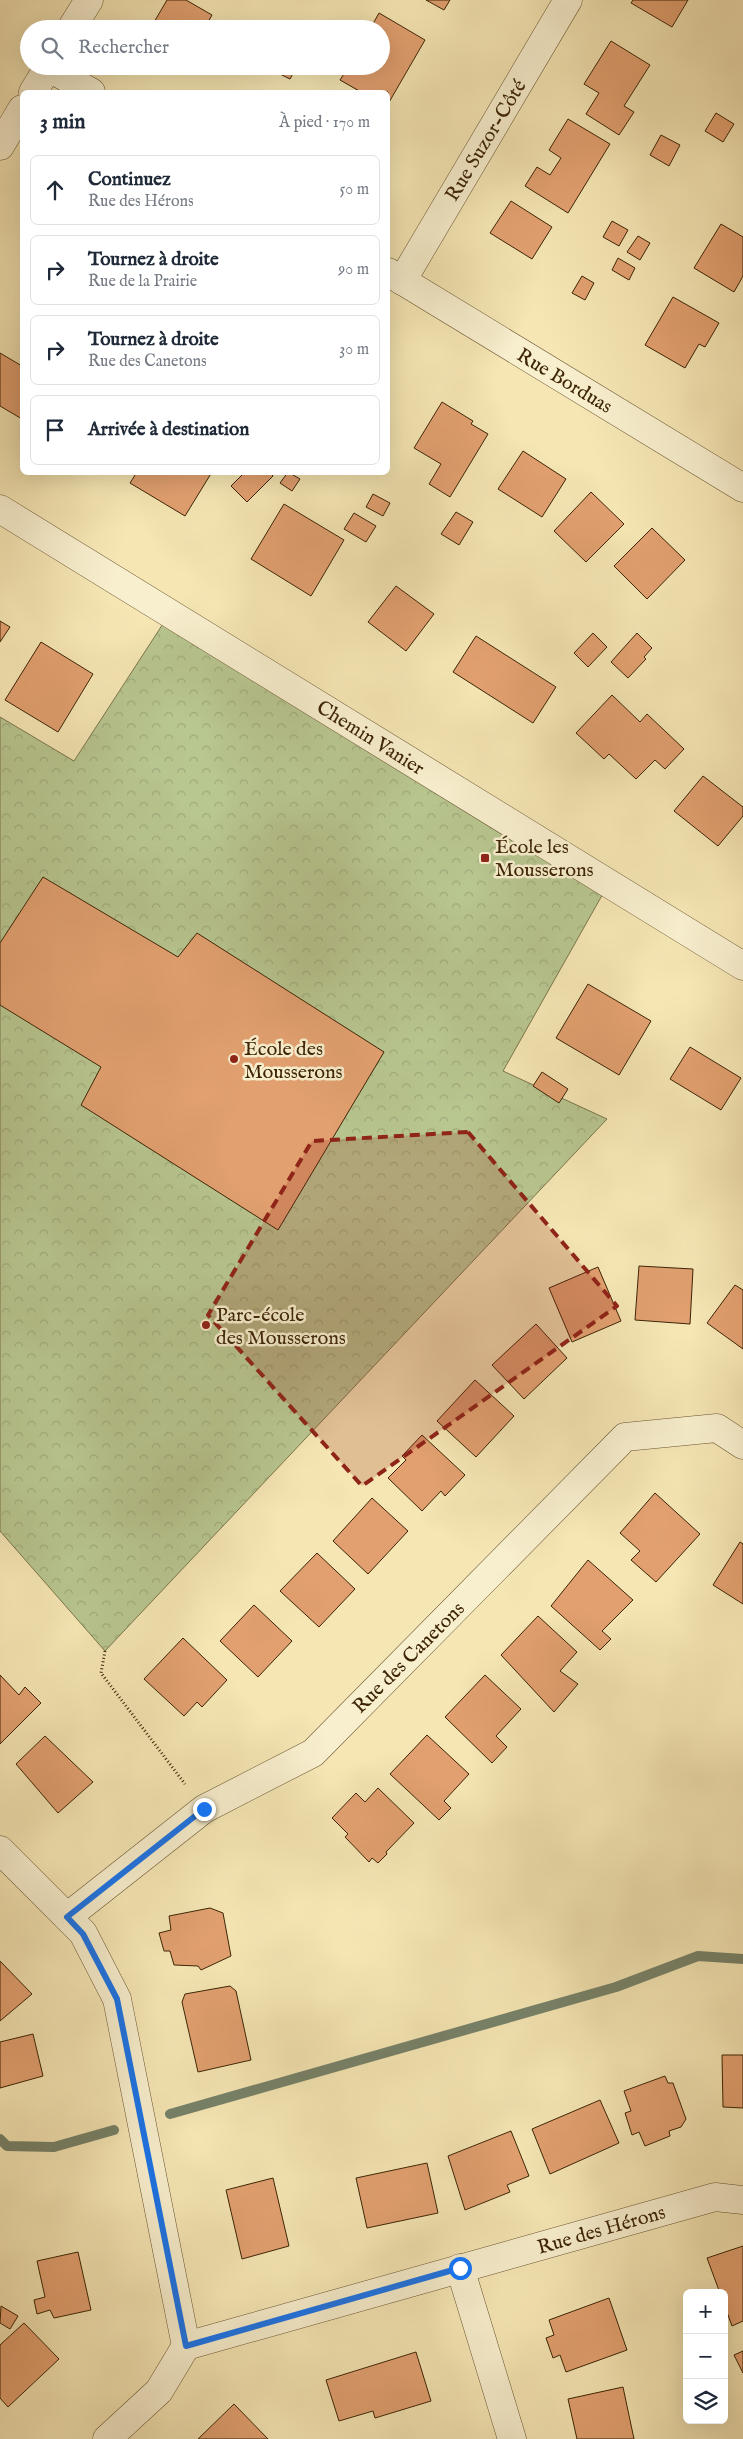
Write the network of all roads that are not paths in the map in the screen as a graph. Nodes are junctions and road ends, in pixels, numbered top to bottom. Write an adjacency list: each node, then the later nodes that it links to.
1 (89, 0): 3 (street)
2 (568, 0): 10 (street, Rue Suzor-Côté)
3 (77, 20)
4 (43, 75): 6 (street)
5 (63, 75): 7 (street)
6 (34, 90)
7 (88, 90)
8 (20, 112): 9 (street)
9 (0, 146)
10 (395, 277): 11 (street, Rue Borduas)
11 (742, 485)
12 (0, 509): 13 (street, Chemin Vanier)
13 (743, 966)
14 (743, 1445): 16 (street, Rue des Canetons)
15 (0, 1850): 16 (street)
16 (67, 1917): 19 (street)
17 (743, 2200): 18 (street, Rue des Hérons)
18 (460, 2268): 19 (street, Rue des Hérons); 21 (street)
19 (186, 2346): 20 (street)
20 (107, 2439)
21 (512, 2439)

